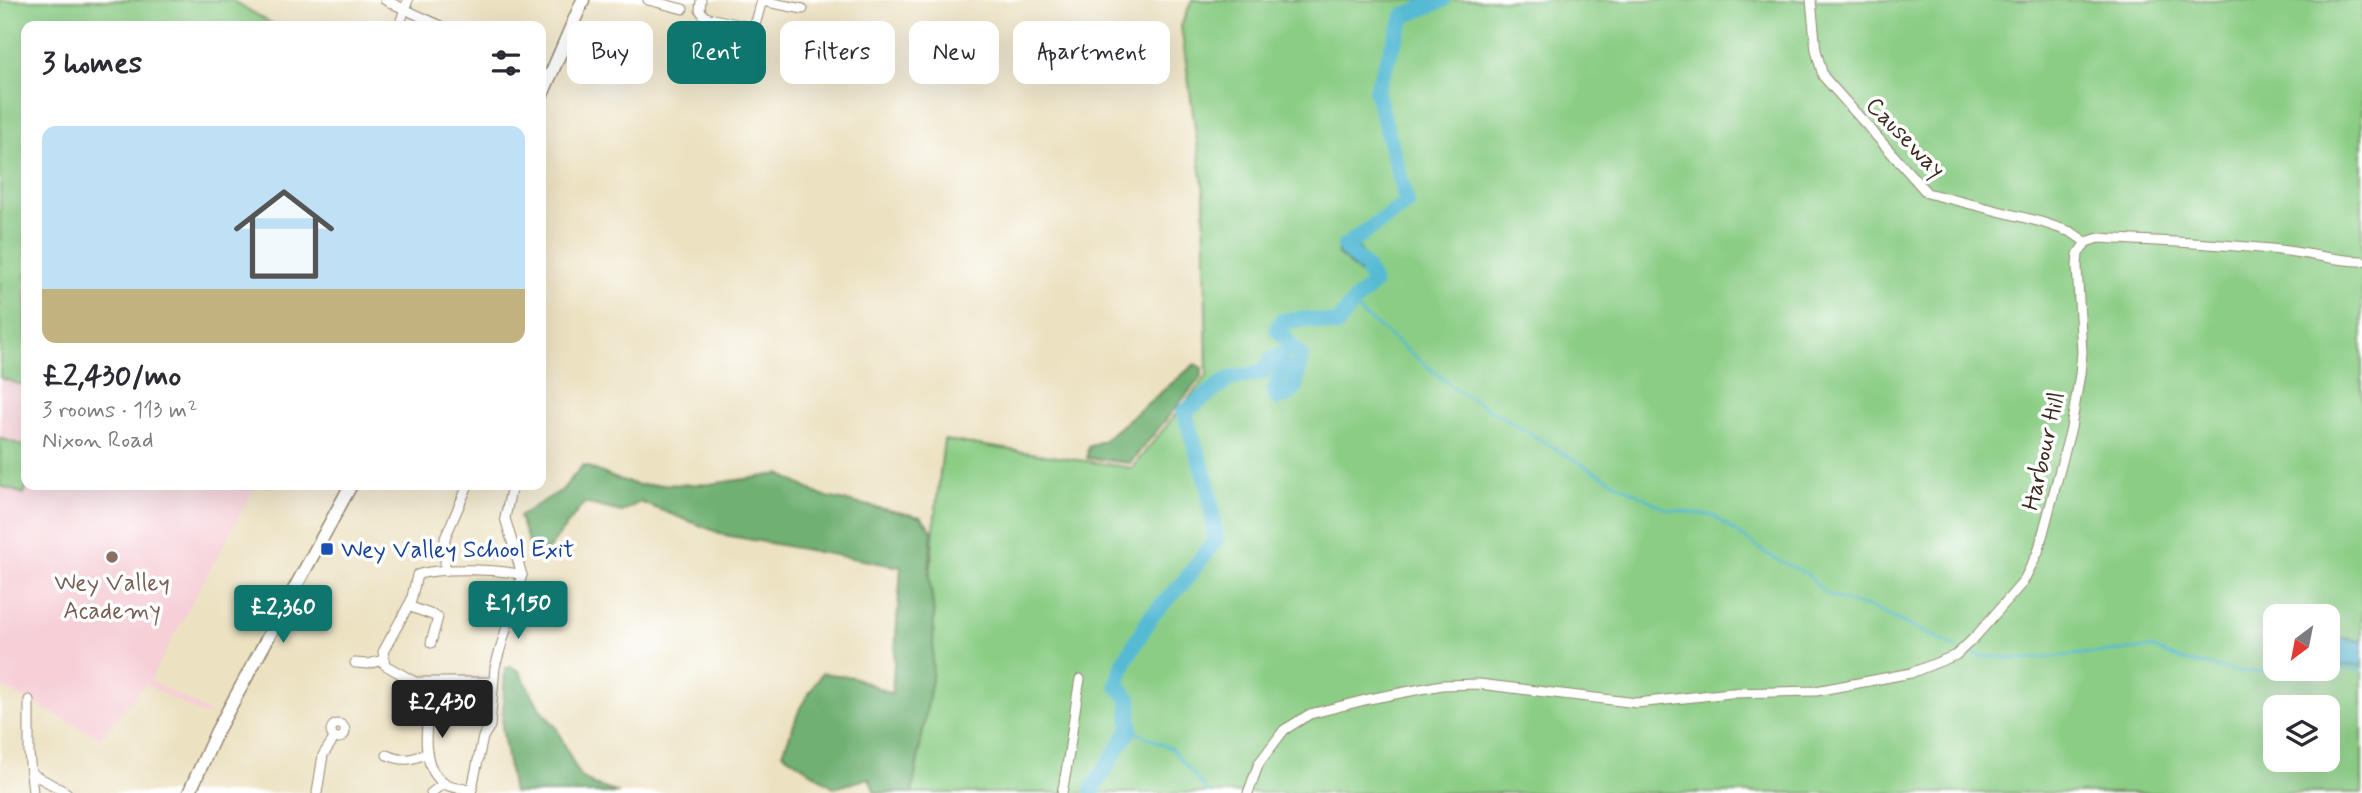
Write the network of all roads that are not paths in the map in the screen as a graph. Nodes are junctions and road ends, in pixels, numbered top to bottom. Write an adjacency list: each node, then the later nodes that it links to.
1 (385, 0): 7 (street)
2 (583, 0): 11 (main road)
3 (648, 0): 8 (street)
4 (701, 0): 5 (street)
5 (762, 0): 9 (street)
6 (1811, 0): 12 (street, Causeway)
7 (406, 5): 10 (street)
8 (683, 9)
9 (803, 9)
10 (433, 21)
11 (546, 73)
12 (2086, 242): 13 (street); 39 (street, Harbour Hill)
13 (2362, 261)
14 (348, 490): 35 (main road)
15 (466, 490): 17 (street)
16 (511, 490): 18 (street)
17 (445, 571): 18 (street); 19 (street)
18 (522, 575): 24 (street)
19 (408, 606): 20 (street); 21 (street)
20 (431, 643)
21 (383, 660): 22 (street); 25 (street)
22 (355, 663)
23 (1080, 679): 38 (street)
24 (494, 682): 25 (street); 32 (street)
25 (432, 683): 28 (street)
26 (29, 700): 30 (street)
27 (335, 737): 36 (street)
28 (427, 753): 29 (street); 31 (street)
29 (387, 755)
30 (31, 774): 33 (street); 34 (street)
31 (444, 783): 32 (street); 37 (street)
32 (471, 791)
33 (33, 793)
34 (66, 793)
35 (189, 793)
36 (317, 793)
37 (431, 793)
38 (1062, 793)
39 (1248, 793)

